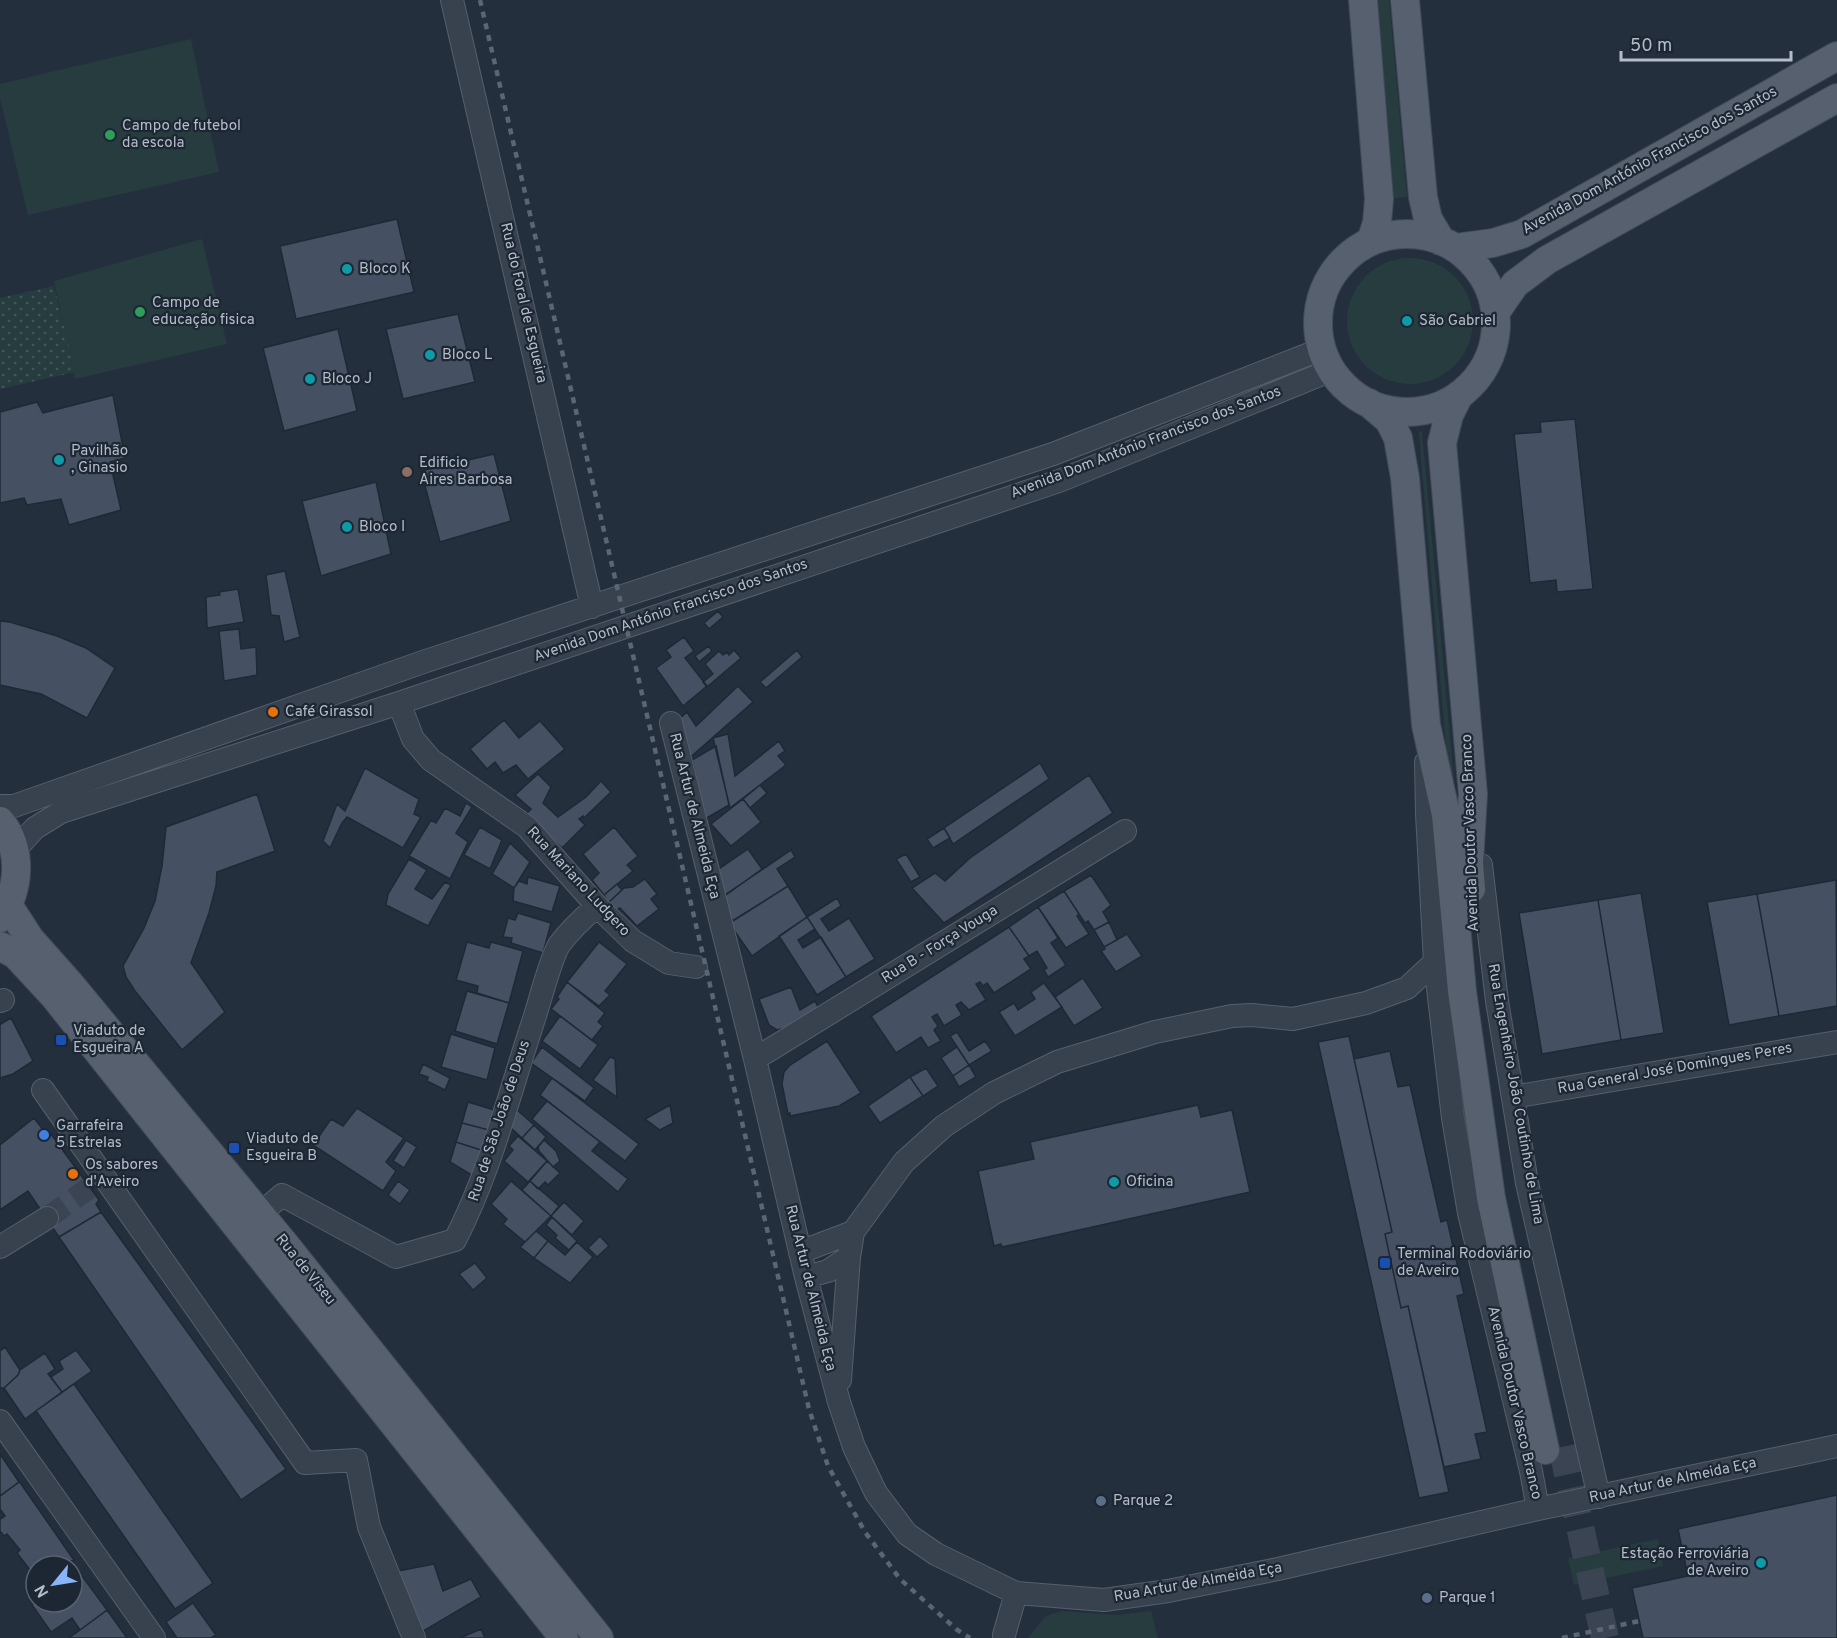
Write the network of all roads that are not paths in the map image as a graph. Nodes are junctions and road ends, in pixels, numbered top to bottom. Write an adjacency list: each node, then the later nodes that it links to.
1 (452, 0): 12 (street, Rua do Foral de Esgueira)
2 (1362, 0): 6 (main road)
3 (1405, 0): 7 (main road)
4 (1837, 56): 7 (main road, Avenida Dom António Francisco dos Santos)
5 (1837, 99): 8 (main road)
6 (1371, 242): 7 (main road); 9 (main road)
7 (1448, 244): 8 (main road)
8 (1495, 313): 10 (main road)
9 (1327, 359): 11 (main road); 12 (street, Avenida Dom António Francisco dos Santos); 13 (street, Avenida Dom António Francisco dos Santos)
10 (1459, 395): 11 (main road); 16 (main road, Avenida Doutor Vasco Branco)
11 (1369, 404): 15 (main road, Avenida Doutor Vasco Branco)
12 (592, 607): 17 (street, Avenida Dom António Francisco dos Santos)
13 (399, 703): 20 (street, Avenida Dom António Francisco dos Santos); 21 (street, Rua Mariano Ludgero)
14 (671, 723): 27 (street, Rua Artur de Almeida Eça)
15 (1426, 725): 16 (main road, Avenida Doutor Vasco Branco); 24 (street, Avenida Doutor Vasco Branco)
16 (1473, 794): 29 (street, Rua Engenheiro João Coutinho de Lima)
17 (0, 806)
18 (0, 821): 20 (main road, Rua de Viseu)
19 (1125, 831): 27 (street, Rua B - Força Vouga)
20 (14, 851): 22 (main road, Rua de Viseu)
21 (597, 906): 25 (street, Rua Mariano Ludgero); 30 (street, Rua de São João de Deus)
22 (4, 911): 30 (main road, Rua de Viseu)
23 (0, 946): 46 (main road, Rua de Viseu)
24 (1435, 962): 32 (street); 41 (street, Avenida Doutor Vasco Branco)
25 (696, 967)
26 (1837, 1042): 29 (street, Rua General José Domingues Peres)
27 (755, 1059): 34 (street, Rua Artur de Almeida Eça)
28 (43, 1090): 45 (street)
29 (1513, 1096): 40 (street, Rua Engenheiro João Coutinho de Lima)
30 (260, 1214): 47 (main road, Rua de Viseu)
31 (47, 1218): 33 (street)
32 (853, 1232): 34 (street); 35 (street)
33 (0, 1247)
34 (800, 1252): 36 (street, Rua Artur de Almeida Eça)
35 (849, 1257): 36 (street); 37 (street)
36 (806, 1276): 37 (street, Rua Artur de Almeida Eça)
37 (839, 1402): 42 (street, Rua Artur de Almeida Eça)
38 (0, 1421): 44 (street)
39 (1837, 1446): 40 (street, Rua Artur de Almeida Eça)
40 (1599, 1497): 41 (street, Rua Artur de Almeida Eça)
41 (1538, 1509): 42 (street, Rua Artur de Almeida Eça)
42 (1016, 1593): 43 (street)
43 (1004, 1635)
44 (154, 1638)
45 (414, 1638)
46 (564, 1638)
47 (599, 1638)

